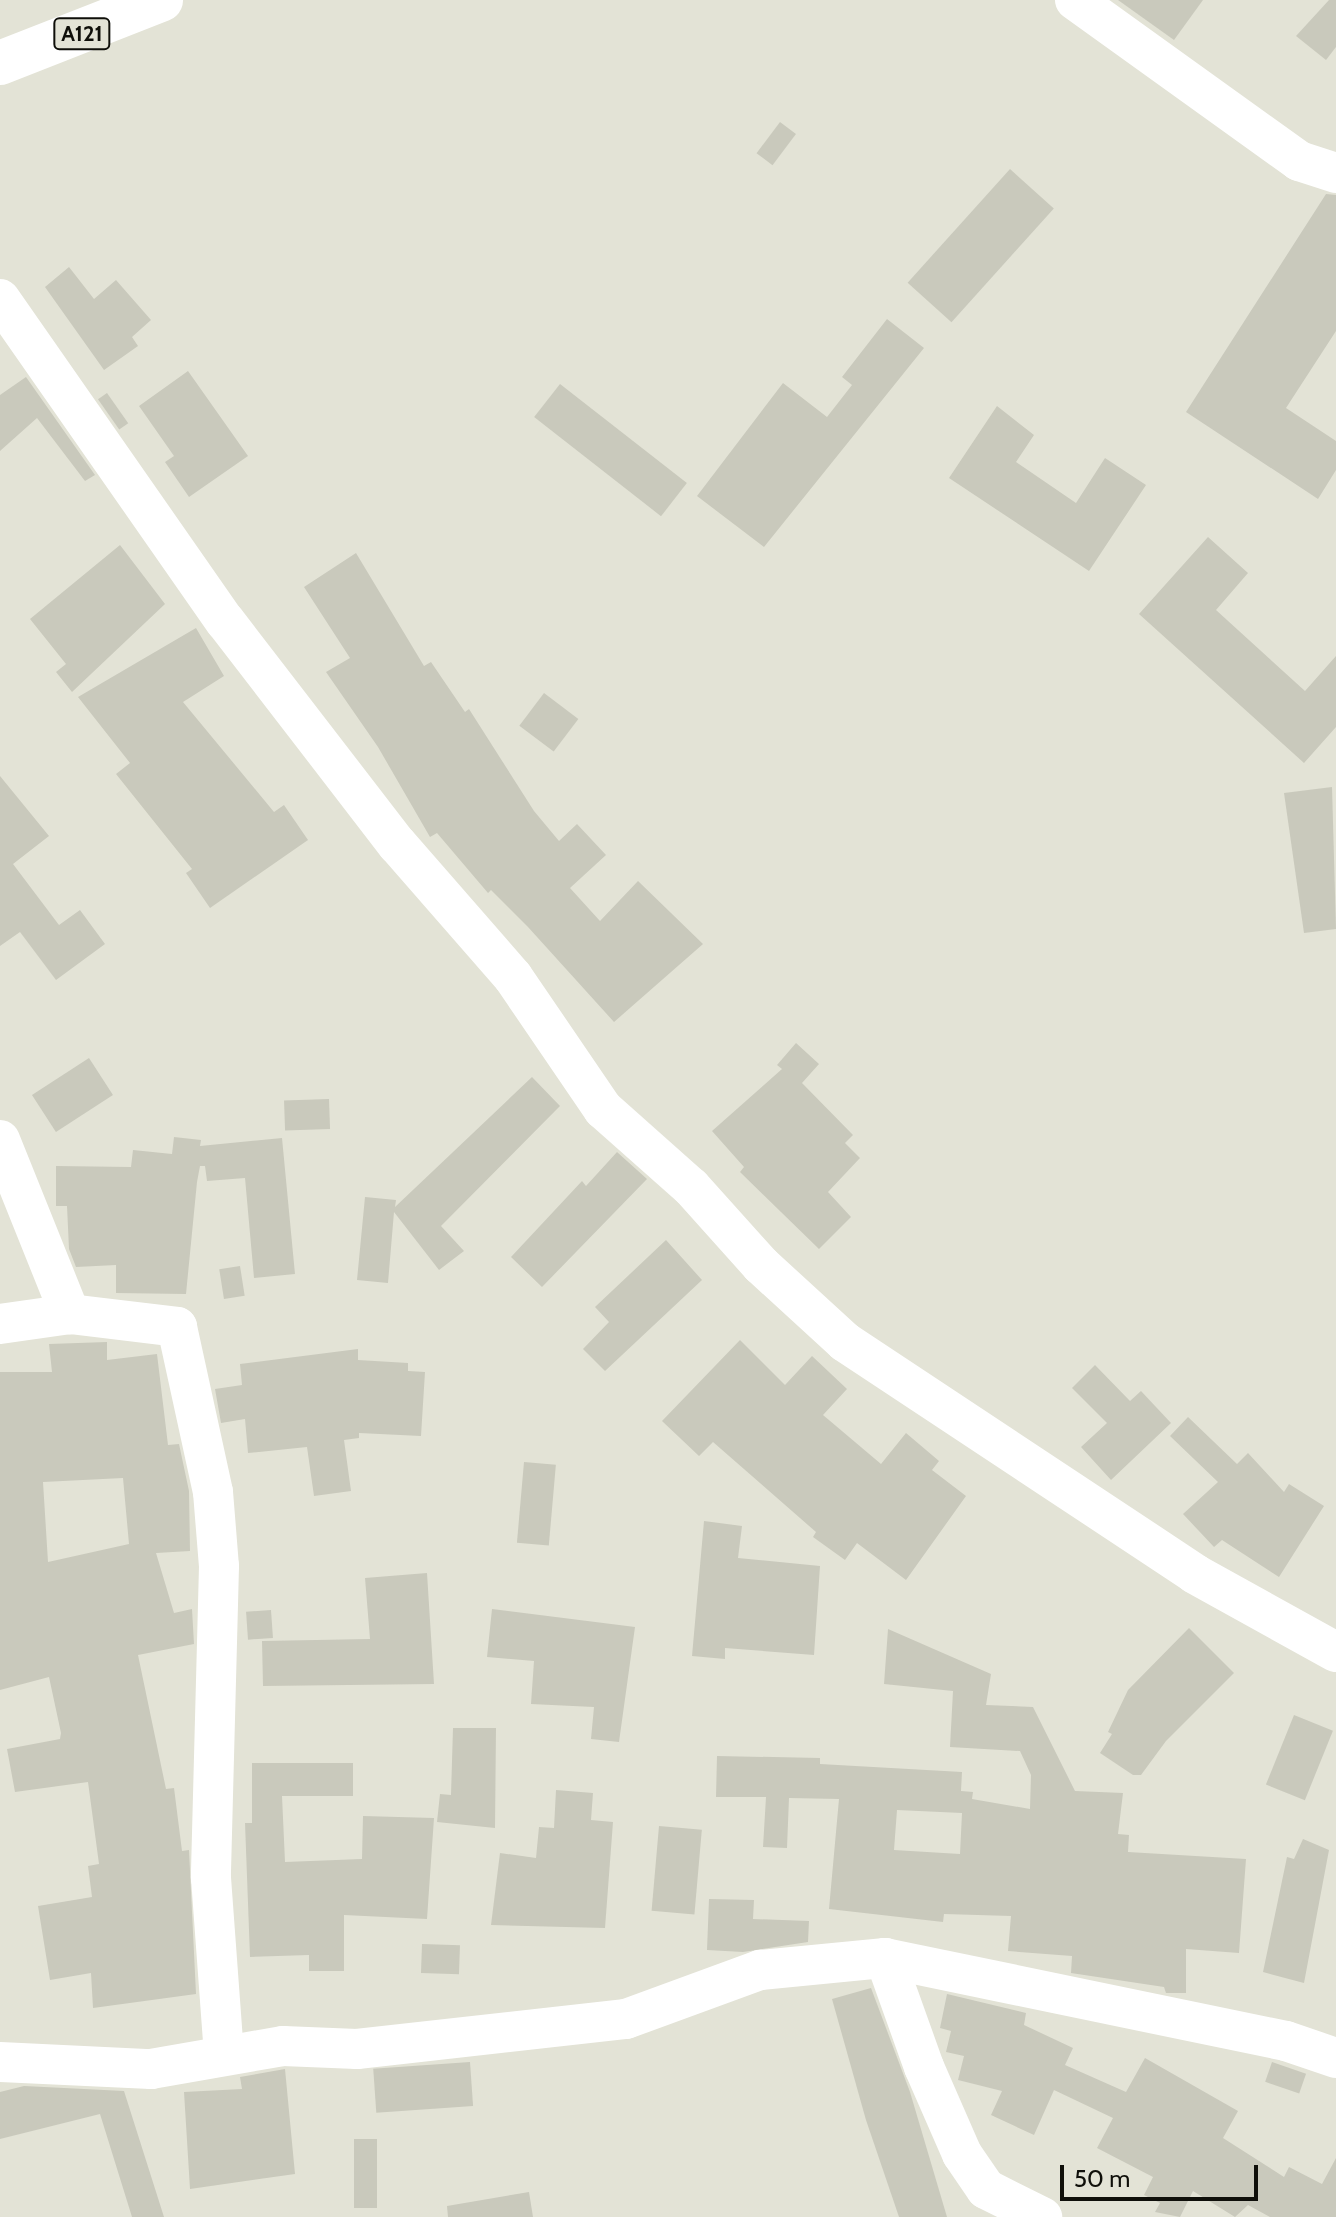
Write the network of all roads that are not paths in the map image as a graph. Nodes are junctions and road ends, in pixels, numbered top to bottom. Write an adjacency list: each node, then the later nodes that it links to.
1 (161, 0): 3 (main road, A121)
2 (1075, 0): 4 (street)
3 (0, 63)
4 (1336, 173)
5 (0, 299): 6 (street)
6 (12, 347): 10 (street)
7 (0, 1140): 8 (street)
8 (70, 1314): 9 (street); 12 (street)
9 (0, 1324)
10 (1336, 1652)
11 (885, 1958): 12 (street); 13 (street); 15 (street)
12 (224, 2055): 14 (street)
13 (1336, 2058)
14 (0, 2062)
15 (1042, 2217)

